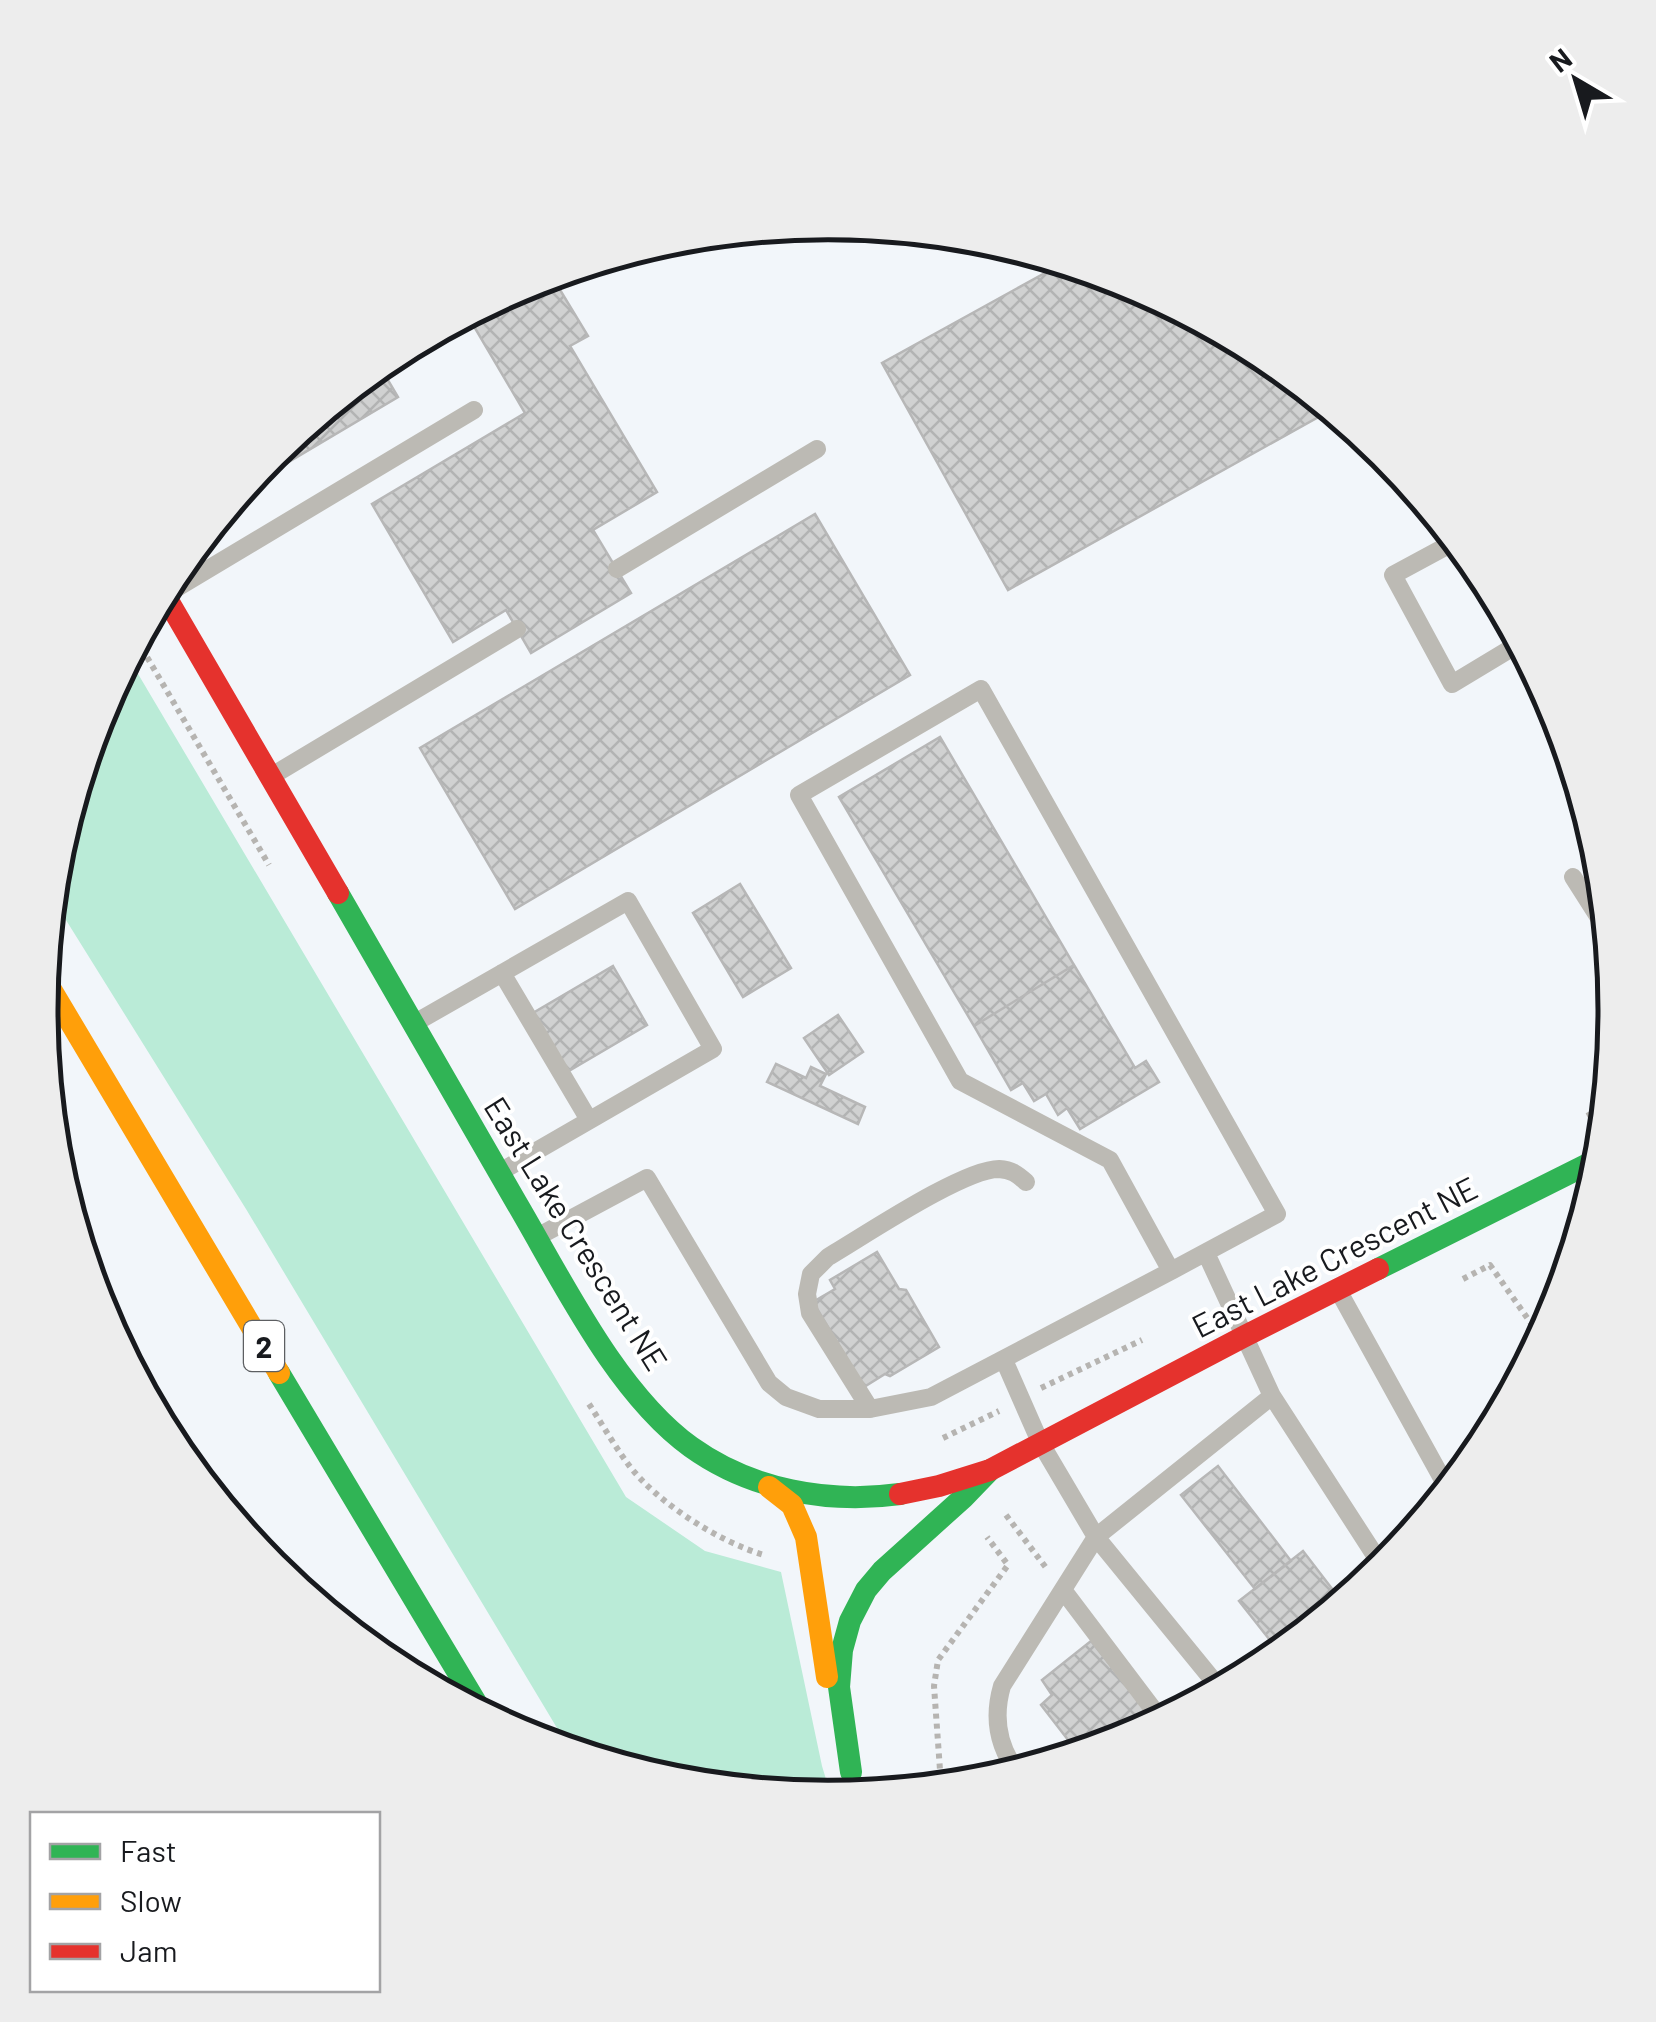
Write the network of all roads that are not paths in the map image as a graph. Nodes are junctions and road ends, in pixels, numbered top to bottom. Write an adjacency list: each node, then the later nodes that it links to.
1 (474, 410): 5 (lane)
2 (817, 449): 4 (lane)
3 (1443, 548): 8 (lane)
4 (617, 569)
5 (190, 578)
6 (172, 608): 9 (main road, East Lake Crescent NE)
7 (517, 629): 9 (lane)
8 (1508, 650)
9 (270, 777): 14 (main road, East Lake Crescent NE)
10 (1573, 876): 11 (lane)
11 (1591, 905)
12 (502, 974): 14 (lane); 15 (lane); 15 (lane)
13 (58, 1000): 35 (main road, 2)
14 (413, 1024): 17 (main road, East Lake Crescent NE)
15 (590, 1120): 17 (lane)
16 (1583, 1167): 22 (main road, East Lake Crescent NE)
17 (499, 1172): 19 (main road, East Lake Crescent NE)
18 (1026, 1182): 26 (lane)
19 (536, 1237): 26 (lane); 30 (main road, East Lake Crescent NE)
20 (1206, 1253): 21 (lane); 21 (lane); 23 (lane)
21 (1171, 1272): 24 (lane)
22 (1338, 1290): 23 (main road, East Lake Crescent NE); 29 (lane)
23 (1245, 1336): 25 (lane); 27 (main road, East Lake Crescent NE)
24 (1004, 1360): 26 (lane); 27 (lane)
25 (1272, 1396): 31 (lane); 32 (lane)
26 (870, 1409)
27 (1040, 1442): 28 (main road, East Lake Crescent NE); 31 (lane)
28 (990, 1470): 30 (main road, East Lake Crescent NE); 38 (main road)
29 (1441, 1477)
30 (769, 1487): 38 (main road)
31 (1096, 1537): 33 (lane); 34 (lane)
32 (1374, 1554)
33 (1063, 1590): 36 (lane); 37 (lane)
34 (1212, 1679)
35 (470, 1693)
36 (1153, 1709)
37 (1011, 1759)
38 (851, 1772): 39 (main road)
39 (853, 1780)

